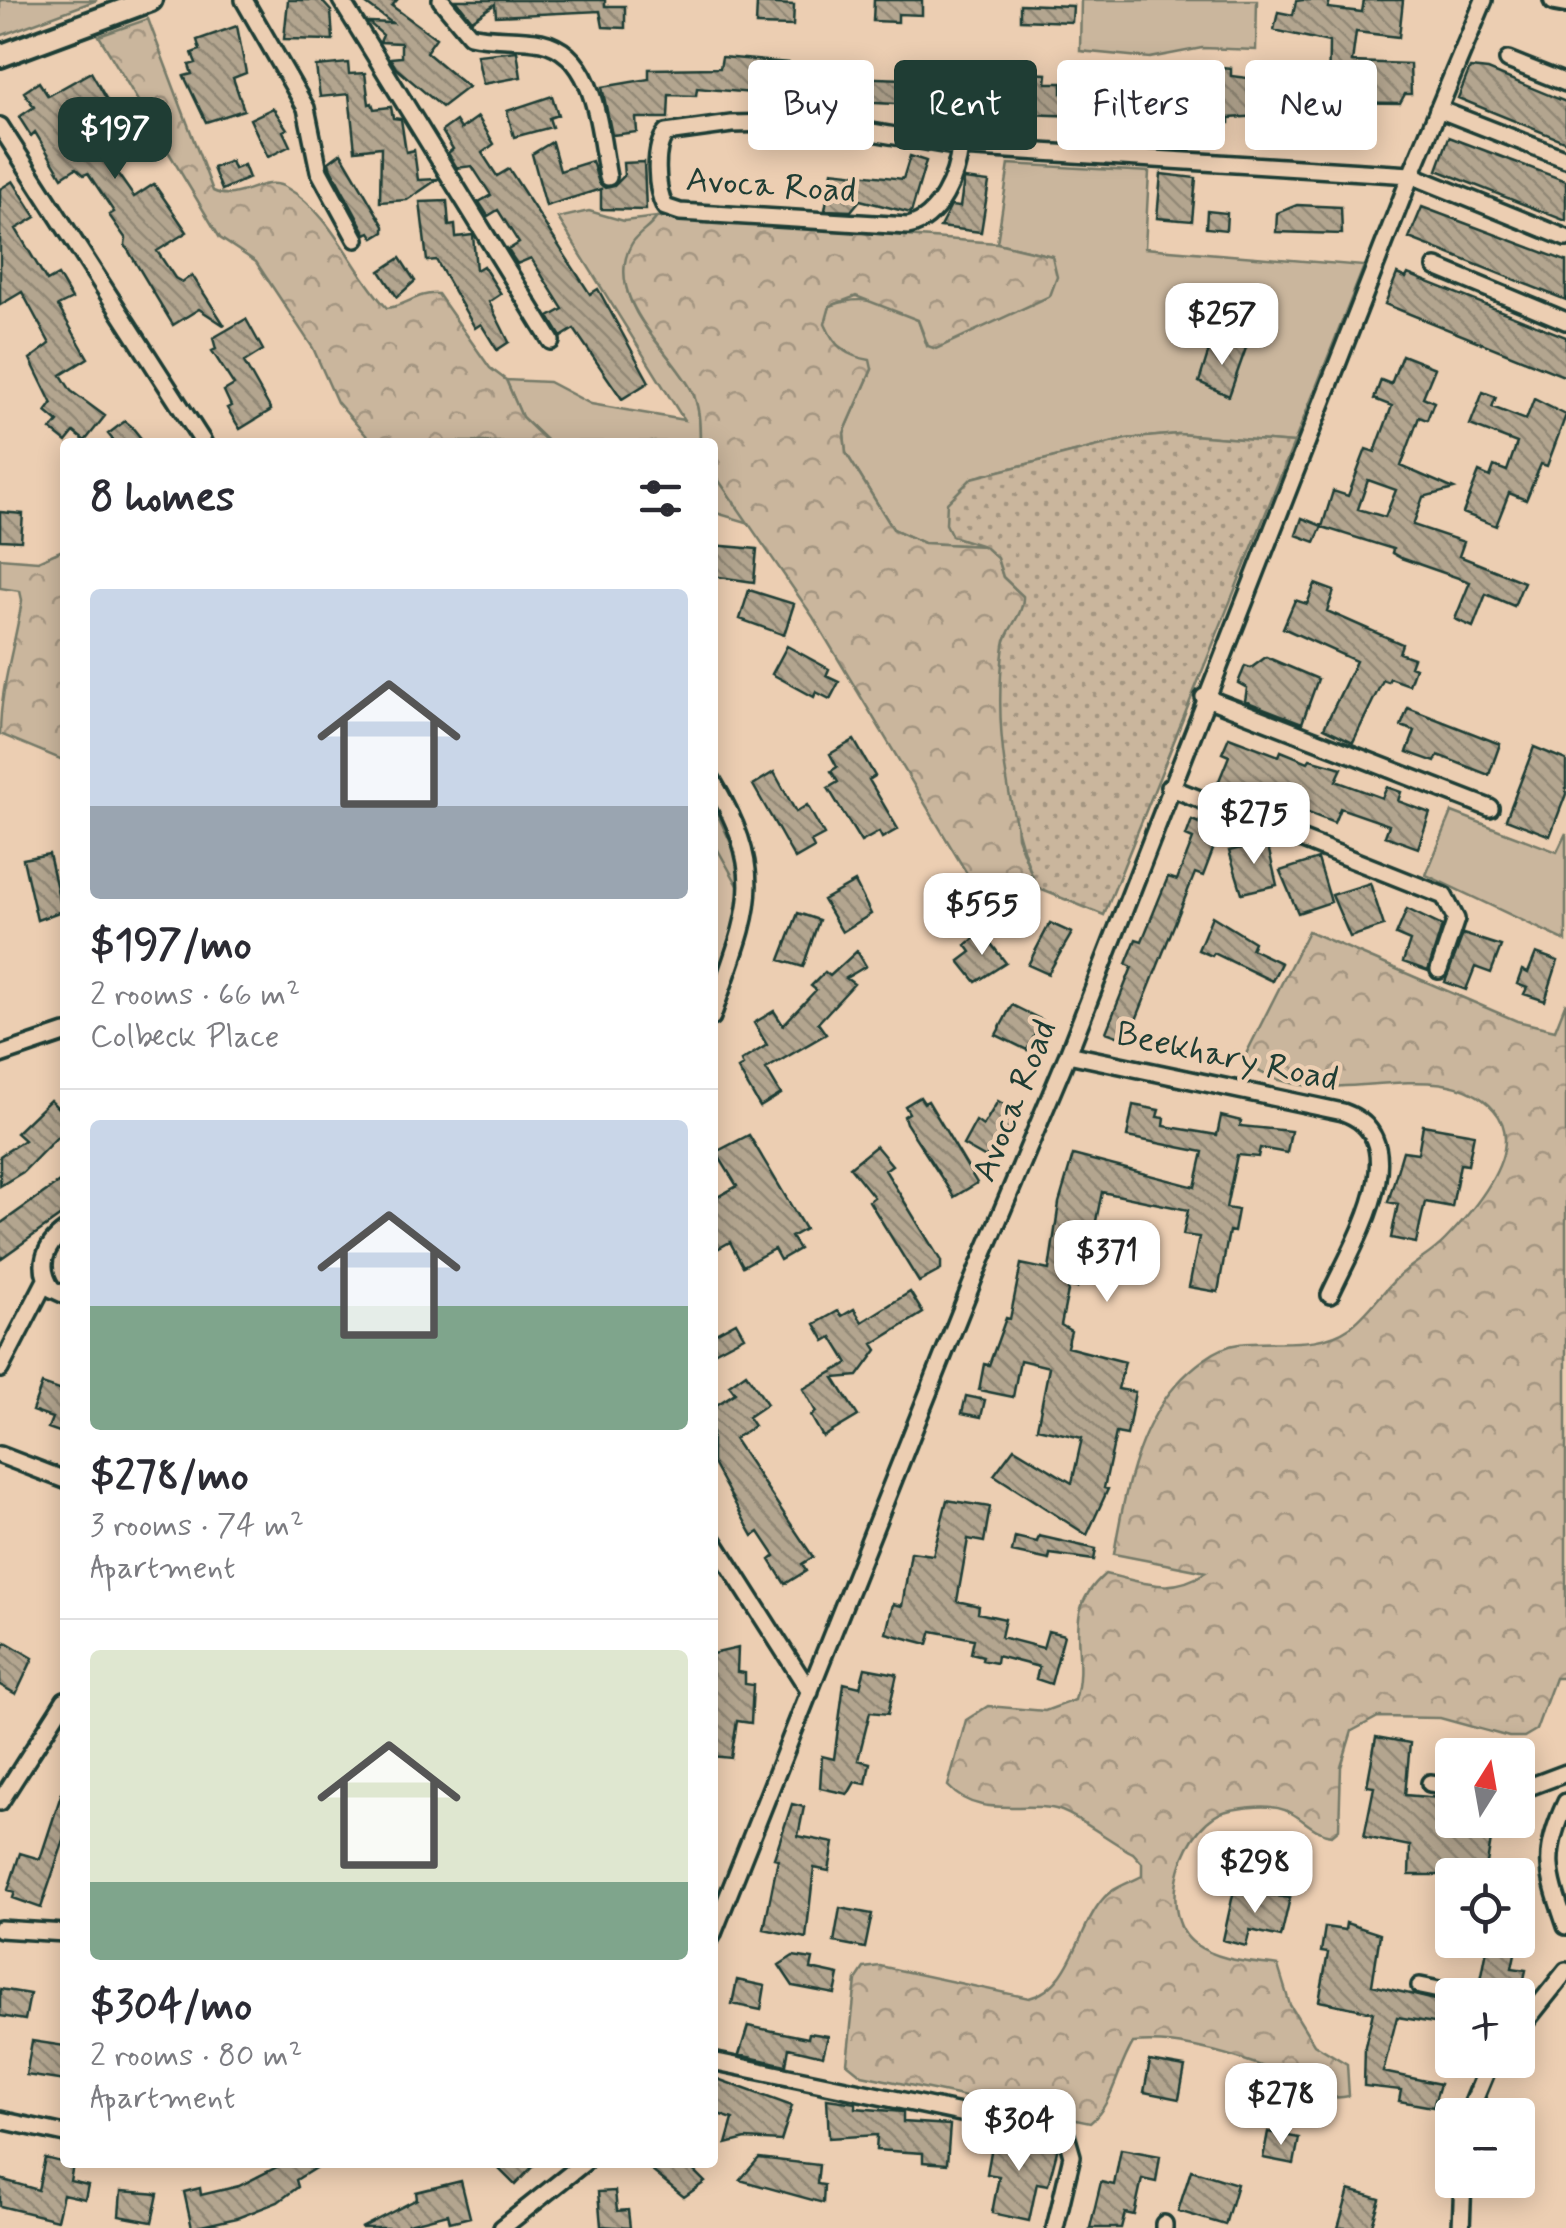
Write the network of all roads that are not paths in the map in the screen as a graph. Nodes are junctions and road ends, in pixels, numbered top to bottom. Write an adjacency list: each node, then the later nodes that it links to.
1 (151, 0): 8 (street)
2 (244, 0): 18 (street)
3 (342, 0): 22 (street)
4 (441, 0): 17 (street)
5 (1484, 0): 11 (street, Avoca Road)
6 (1555, 0): 7 (street)
7 (1566, 2)
8 (0, 56)
9 (1508, 60): 10 (street)
10 (1566, 83)
11 (1438, 110): 15 (street); 16 (street, Avoca Road)
12 (0, 126): 23 (street)
13 (960, 147): 13 (street, Avoca Road)
14 (1010, 150): 16 (street, Avoca Road)
15 (1566, 160)
16 (1410, 174): 19 (street); 24 (street, Avoca Road)
17 (608, 177)
18 (356, 238)
19 (1566, 238)
20 (1436, 266): 21 (street)
21 (1566, 321)
22 (551, 341)
23 (200, 438)
24 (1204, 697): 25 (street, Avoca Road); 27 (street)
25 (1169, 787): 28 (street); 31 (street, Avoca Road)
26 (718, 791): 29 (street)
27 (1490, 808)
28 (1439, 970)
29 (718, 998)
30 (60, 1036): 32 (street)
31 (1068, 1054): 36 (street, Beekhary Road); 41 (street, Avoca Road)
32 (0, 1055)
33 (60, 1236): 34 (street)
34 (46, 1280): 35 (street); 37 (street)
35 (60, 1294)
36 (1330, 1295)
37 (0, 1369)
38 (0, 1455): 39 (street)
39 (60, 1478)
40 (718, 1547): 41 (street)
41 (810, 1692): 49 (street, Avoca Road)
42 (60, 1708): 47 (street)
43 (1566, 1774): 46 (street)
44 (1430, 1783): 45 (street)
45 (1435, 1784)
46 (1535, 1786)
47 (0, 1802)
48 (1566, 1802): 50 (street)
49 (718, 1921)
50 (1566, 1926)
51 (0, 1929): 52 (street)
52 (60, 1934)
53 (1566, 1971): 56 (street)
54 (1420, 1986): 55 (street)
55 (1435, 1989)
56 (1536, 2011)
57 (718, 2062): 63 (street)
58 (0, 2120): 59 (street)
59 (60, 2133)
60 (577, 2168): 62 (street)
61 (1462, 2198): 64 (street)
62 (502, 2228)
63 (1055, 2228)
64 (1461, 2228)

